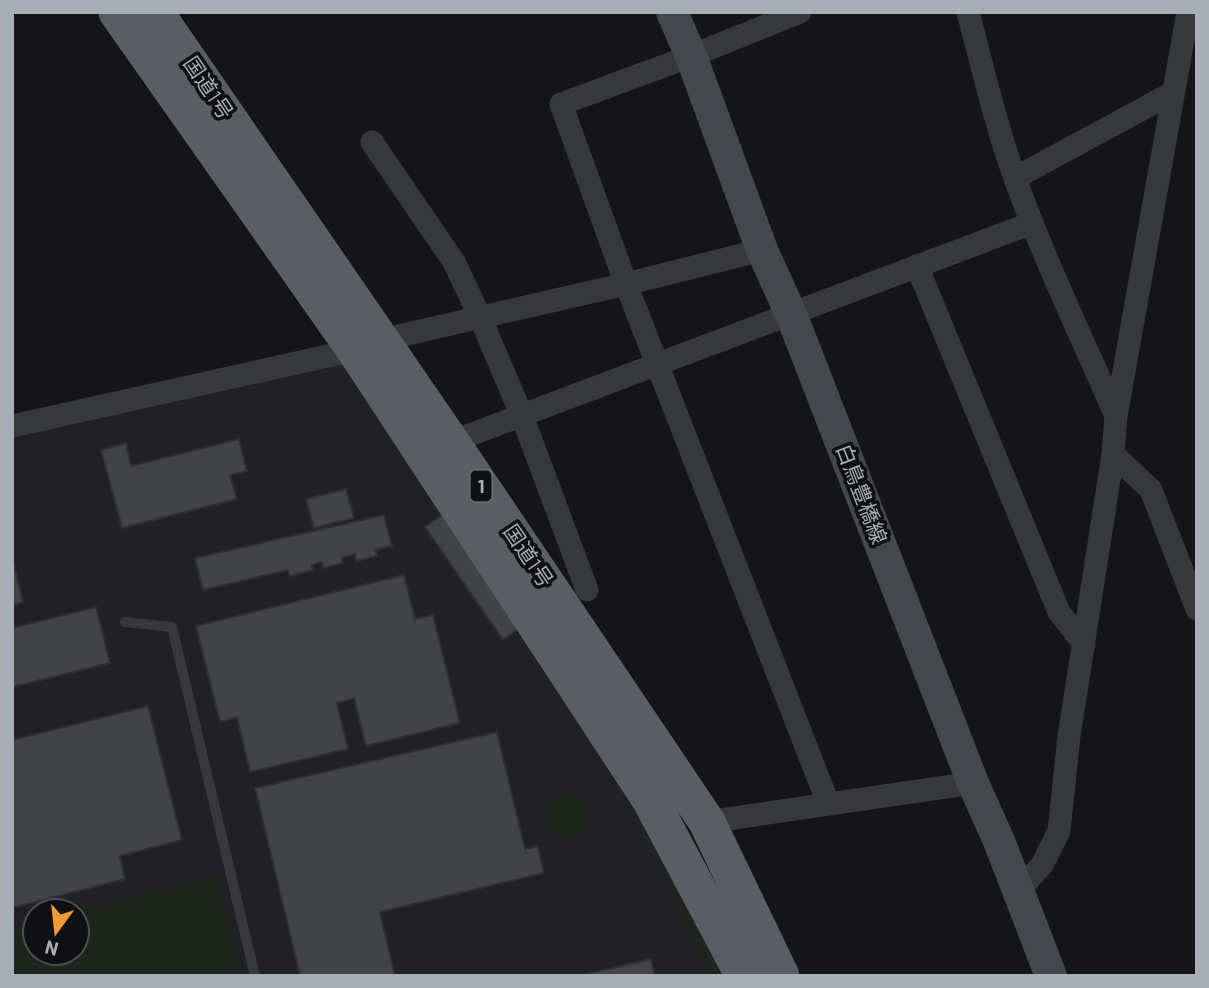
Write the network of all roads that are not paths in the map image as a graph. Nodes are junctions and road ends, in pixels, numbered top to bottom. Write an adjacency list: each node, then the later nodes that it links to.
1 (117, 12): 18 (highway, 国道1号 / 1)
2 (155, 12): 18 (highway, 国道1号 / 1)
3 (672, 12): 7 (main road, 白鳥豊橋線)
4 (800, 12): 7 (street)
5 (968, 12): 11 (street)
6 (1188, 12): 8 (street)
7 (691, 56): 13 (main road, 白鳥豊橋線); 15 (street)
8 (1189, 59): 9 (street)
9 (1172, 93): 11 (street); 21 (street)
10 (372, 142): 17 (street)
11 (1015, 178): 12 (street)
12 (1032, 223): 14 (street); 21 (street)
13 (762, 250): 15 (street); 16 (main road, 白鳥豊橋線)
14 (917, 267): 16 (street); 28 (street)
15 (626, 284): 17 (street); 19 (street)
16 (791, 314): 19 (street); 29 (main road, 白鳥豊橋線)
17 (480, 317): 18 (street); 20 (street)
18 (368, 345): 22 (street); 23 (highway, 国道1号 / 1); 34 (highway, 国道1号 / 1)
19 (658, 364): 20 (street); 30 (street)
20 (522, 416): 23 (street); 25 (street)
21 (1116, 416): 24 (street)
22 (12, 426)
23 (452, 442): 31 (highway, 国道1号 / 1)
24 (1113, 454): 26 (street); 28 (street)
25 (587, 590)
26 (1197, 609)
27 (125, 622): 33 (lane)
28 (1084, 644): 32 (street)
29 (973, 783): 30 (street); 32 (main road, 白鳥豊橋線)
30 (828, 803): 31 (street)
31 (707, 822): 35 (highway, 国道1号 / 1)
32 (1017, 892): 36 (main road, 白鳥豊橋線)
33 (255, 976)
34 (744, 976)
35 (781, 976)
36 (1051, 976)

